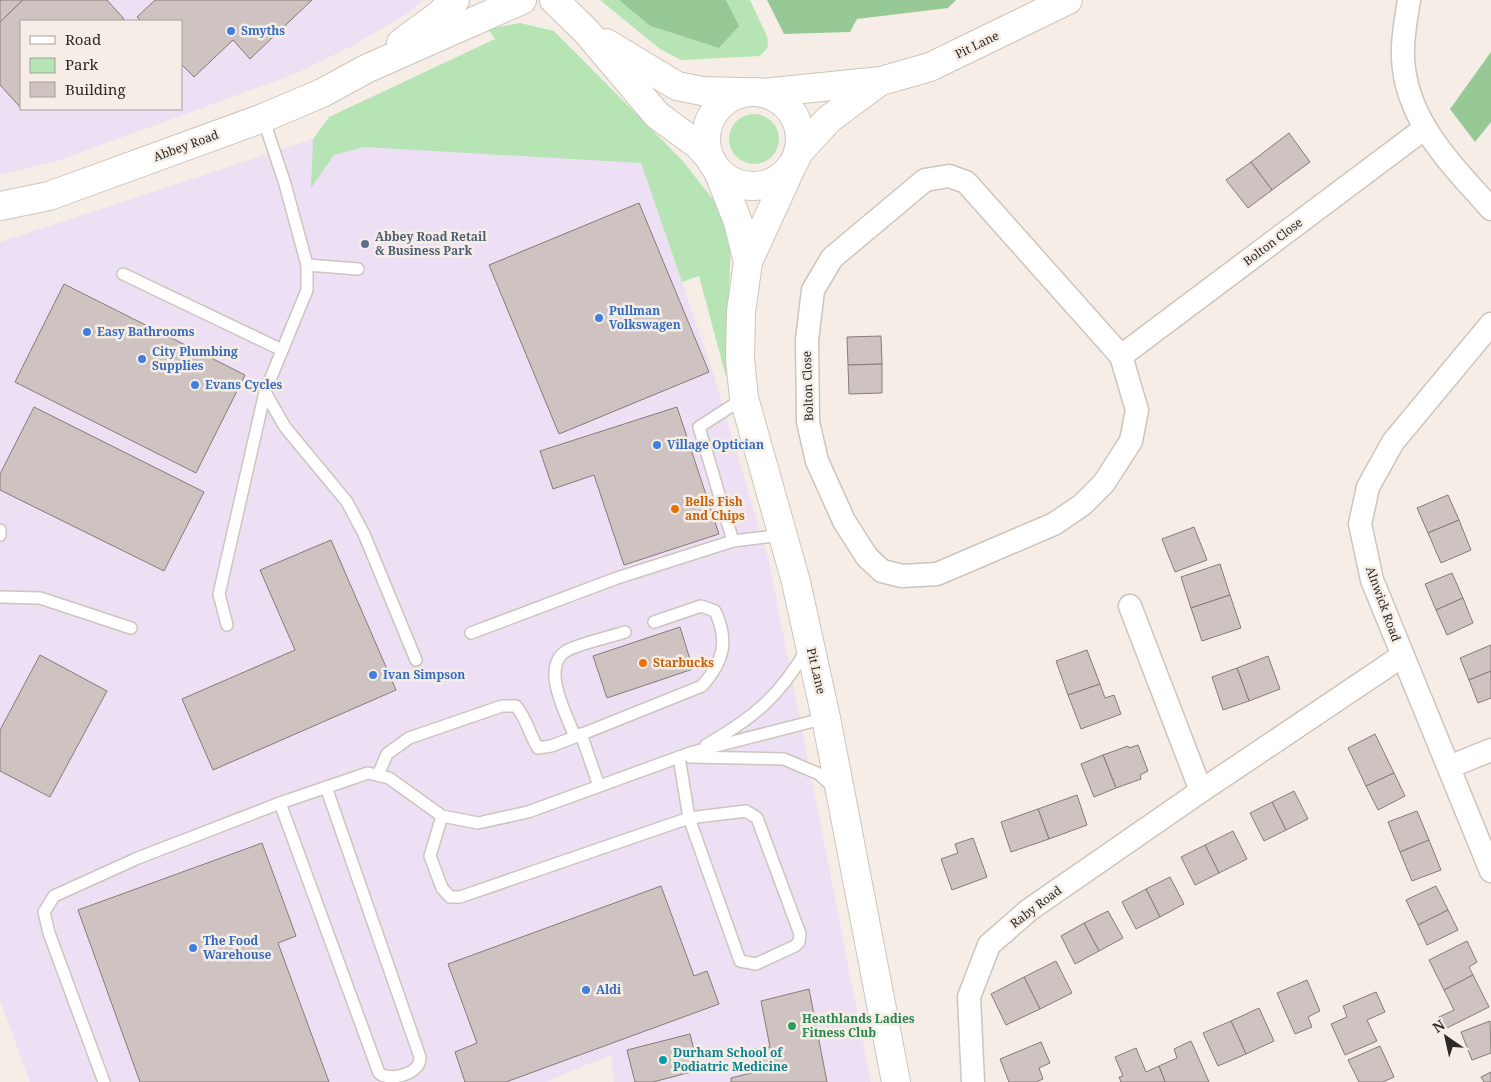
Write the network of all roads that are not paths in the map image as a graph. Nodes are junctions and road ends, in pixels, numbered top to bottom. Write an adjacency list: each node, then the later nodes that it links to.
1 (455, 0): 7 (street, Abbey Road)
2 (522, 0): 7 (street, Abbey Road)
3 (554, 0): 6 (street)
4 (1068, 0): 8 (street, Pit Lane)
5 (1409, 0): 11 (street)
6 (586, 31): 9 (street); 13 (street)
7 (366, 68): 10 (street, Abbey Road)
8 (881, 81): 9 (street); 12 (street)
9 (755, 93): 12 (street); 13 (street)
10 (263, 118): 14 (street, Abbey Road); 17 (lane)
11 (1425, 128): 15 (street); 22 (street, Bolton Close)
12 (794, 161): 13 (street); 16 (street, Pit Lane)
13 (713, 164): 16 (street, Pit Lane)
14 (0, 206)
15 (1491, 209)
16 (748, 262): 24 (street, Pit Lane)
17 (307, 265): 18 (lane); 21 (lane)
18 (358, 269)
19 (123, 274): 21 (lane)
20 (1491, 324): 37 (street, Alnwick Road)
21 (282, 350): 23 (lane)
22 (1120, 356): 22 (street, Bolton Close)
23 (265, 392): 32 (lane); 38 (lane)
24 (744, 398): 27 (street, Pit Lane); 28 (lane)
25 (0, 530): 26 (lane)
26 (0, 535)
27 (782, 535): 28 (lane); 36 (street, Pit Lane)
28 (733, 541): 35 (lane)
29 (0, 597): 33 (lane)
30 (1130, 606): 47 (street)
31 (654, 622): 40 (lane)
32 (226, 625)
33 (131, 628)
34 (625, 632): 40 (lane)
35 (471, 633)
36 (810, 645): 39 (street, Pit Lane); 42 (lane)
37 (1402, 656): 43 (street, Alnwick Road); 47 (street, Raby Road)
38 (416, 660)
39 (826, 718): 42 (lane); 48 (street, Pit Lane)
40 (578, 735): 44 (lane); 45 (lane)
41 (1491, 750): 43 (street)
42 (685, 754): 45 (lane); 48 (lane); 51 (lane)
43 (1449, 767): 52 (street, Alnwick Road)
44 (378, 775): 46 (lane); 50 (lane)
45 (599, 786): 50 (lane)
46 (326, 787): 49 (lane); 49 (lane)
47 (1201, 791): 55 (street, Raby Road)
48 (841, 796): 54 (street, Pit Lane)
49 (280, 803): 53 (lane)
50 (442, 816): 51 (lane)
51 (689, 818): 51 (lane)
52 (1491, 871)
53 (104, 1082)
54 (896, 1082)
55 (973, 1082)

